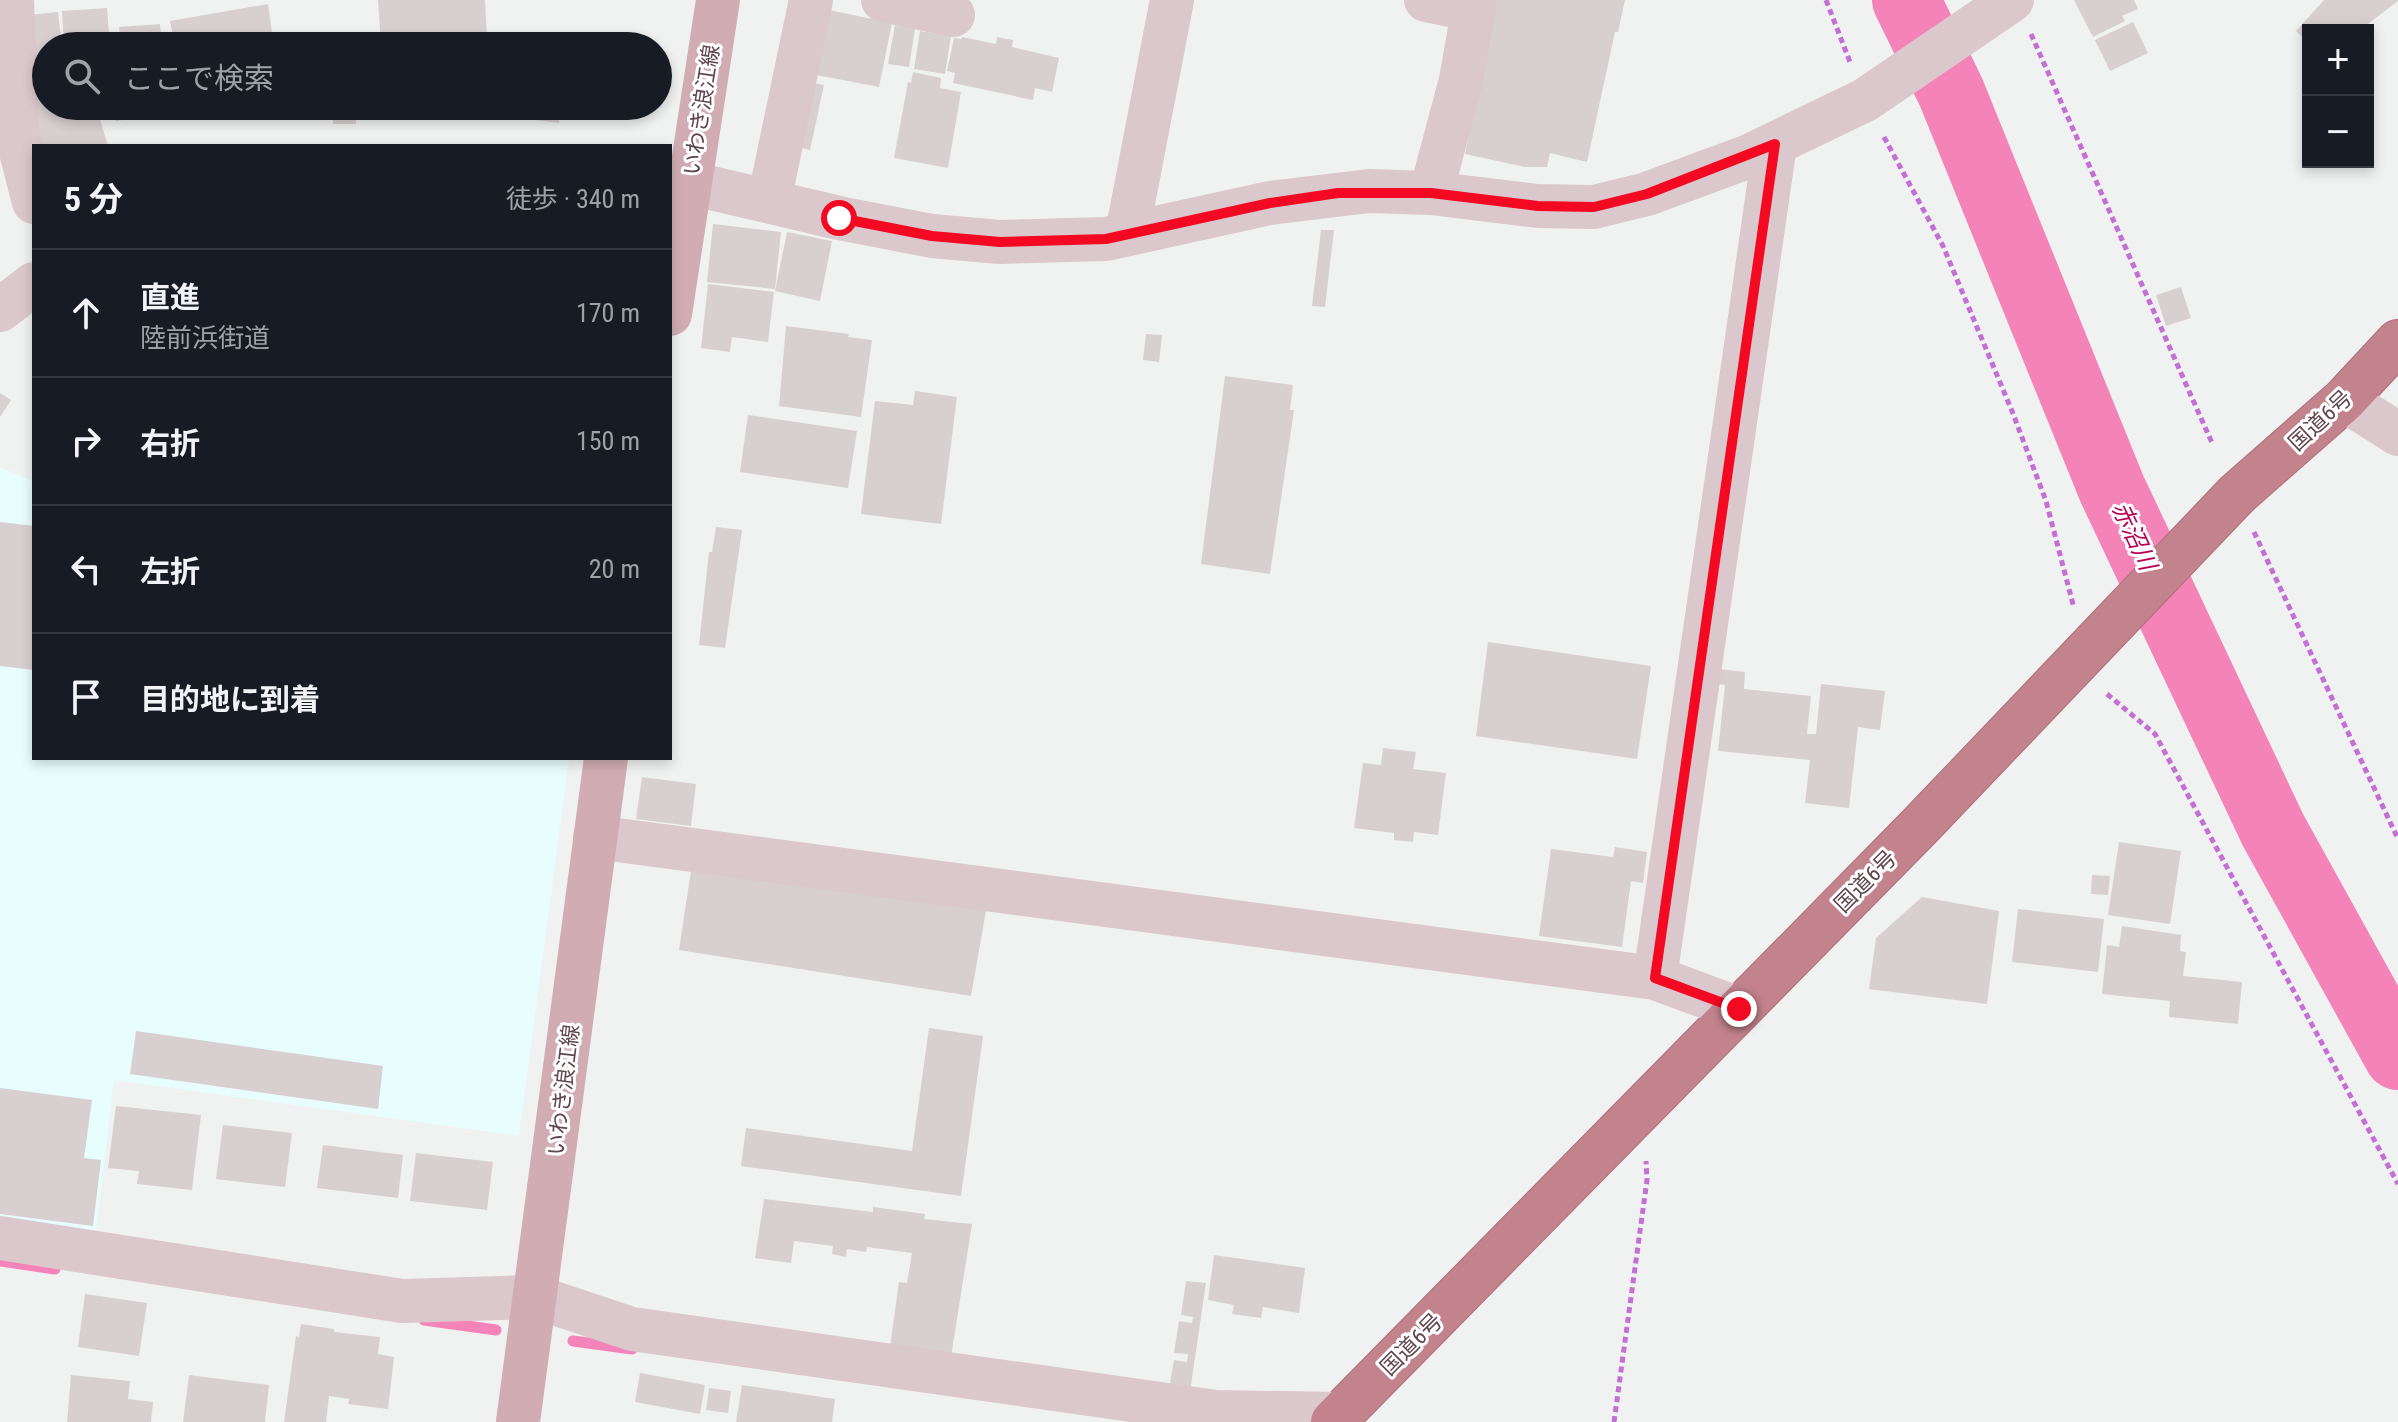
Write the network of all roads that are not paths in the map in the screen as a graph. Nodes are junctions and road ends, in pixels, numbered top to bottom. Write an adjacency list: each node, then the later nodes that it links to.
1 (12, 0): 10 (street)
2 (718, 0): 12 (main road, いわき浪江線)
3 (811, 0): 16 (street)
4 (883, 0): 9 (street)
5 (1172, 0): 18 (street)
6 (1426, 0): 8 (street)
7 (2009, 2): 11 (street)
8 (1475, 5): 13 (street)
9 (953, 15)
10 (6, 49): 14 (street)
11 (1775, 144): 13 (street); 27 (street)
12 (680, 182): 16 (street); 20 (main road, いわき浪江線)
13 (1431, 193): 18 (street)
14 (32, 194)
15 (0, 195): 17 (street)
16 (769, 201): 18 (street)
17 (32, 212)
18 (1127, 234)
19 (32, 286): 21 (street)
20 (672, 288)
21 (0, 310)
22 (2398, 342): 23 (highway, 国道6号)
23 (2344, 400): 24 (street); 28 (highway, 国道6号)
24 (2398, 434)
25 (606, 760): 26 (main road, いわき浪江線)
26 (595, 837): 27 (street); 30 (main road, いわき浪江線)
27 (1655, 978): 28 (street)
28 (1739, 1009): 31 (highway, 国道6号)
29 (0, 1238): 30 (street)
30 (536, 1297): 31 (street); 32 (main road, いわき浪江線)
31 (1336, 1418)
32 (518, 1422)

